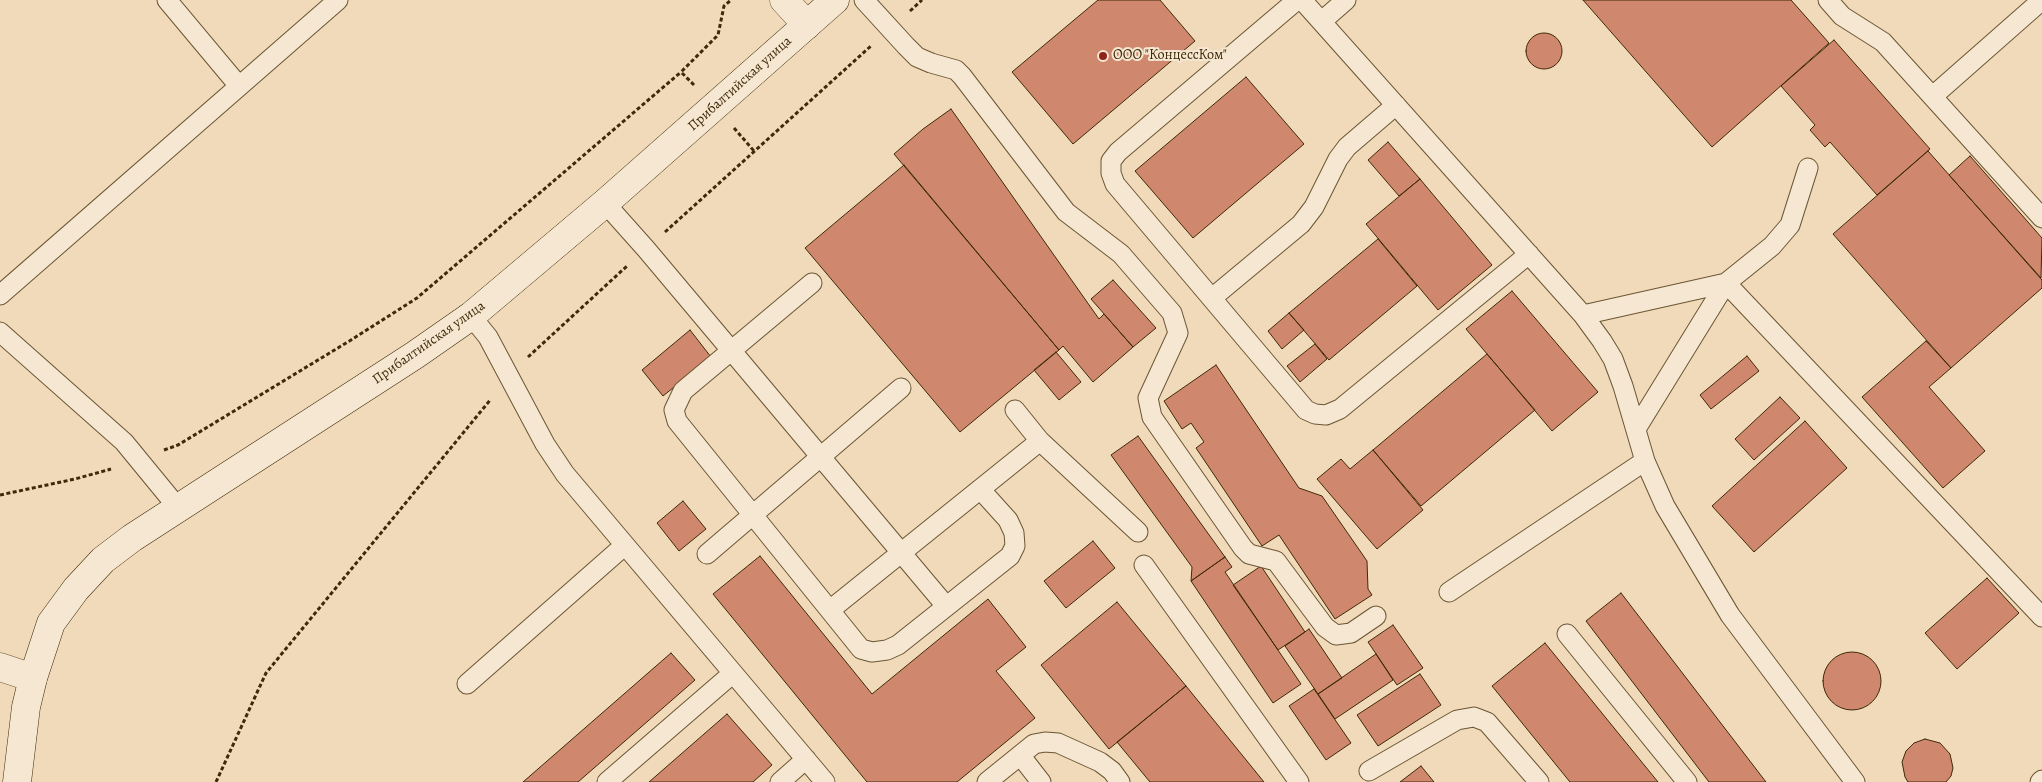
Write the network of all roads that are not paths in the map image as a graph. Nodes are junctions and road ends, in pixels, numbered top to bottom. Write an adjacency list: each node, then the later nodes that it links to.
1 (167, 0): 13 (lane)
2 (338, 0): 13 (lane)
3 (784, 0): 12 (street)
4 (835, 0): 12 (street, Прибалтийская улица)
5 (864, 0): 45 (lane)
6 (1297, 0): 23 (lane)
7 (1302, 0): 11 (lane)
8 (1346, 0): 11 (lane)
9 (1828, 0): 14 (lane)
10 (2042, 0): 14 (lane)
11 (1322, 21): 15 (lane)
12 (807, 25): 17 (street, Прибалтийская улица)
13 (239, 86): 22 (lane)
14 (1933, 96): 18 (lane)
15 (1396, 105): 19 (lane); 23 (lane)
16 (1808, 168): 21 (lane)
17 (605, 203): 25 (street, Прибалтийская улица); 27 (lane)
18 (2042, 218)
19 (1529, 254): 23 (lane); 24 (lane)
20 (812, 283): 27 (lane)
21 (1726, 283): 24 (lane); 30 (lane); 46 (lane)
22 (0, 295)
23 (1212, 298)
24 (1583, 315): 30 (lane)
25 (471, 316): 35 (street, Прибалтийская улица); 38 (lane)
26 (0, 332): 35 (lane)
27 (732, 350): 32 (lane); 36 (lane)
28 (901, 388): 32 (lane)
29 (1015, 410): 31 (lane)
30 (1636, 429): 33 (lane)
31 (1040, 441): 34 (lane); 37 (lane)
32 (821, 457): 36 (lane); 39 (lane)
33 (1645, 461): 42 (lane); 65 (lane)
34 (980, 489): 39 (lane); 43 (lane)
35 (179, 509): 50 (street, Прибалтийская улица)
36 (753, 515): 40 (lane); 44 (lane)
37 (1138, 532)
38 (625, 545): 49 (lane); 51 (lane)
39 (902, 553): 43 (lane); 44 (lane)
40 (707, 554)
41 (1144, 566): 62 (lane)
42 (1449, 592)
43 (946, 606): 44 (lane)
44 (830, 610)
45 (1376, 616)
46 (2042, 617)
47 (1567, 634): 64 (lane)
48 (0, 667): 50 (street)
49 (732, 674): 53 (lane); 56 (lane)
50 (33, 678): 55 (street, Прибалтийская улица)
51 (468, 684)
52 (1020, 755): 59 (lane); 60 (lane); 61 (lane)
53 (806, 759): 57 (lane); 58 (lane)
54 (1369, 771): 63 (lane)
55 (17, 782)
56 (607, 782)
57 (780, 782)
58 (825, 782)
59 (987, 782)
60 (1041, 782)
61 (1120, 782)
62 (1299, 782)
63 (1539, 782)
64 (1687, 782)
65 (1855, 782)

